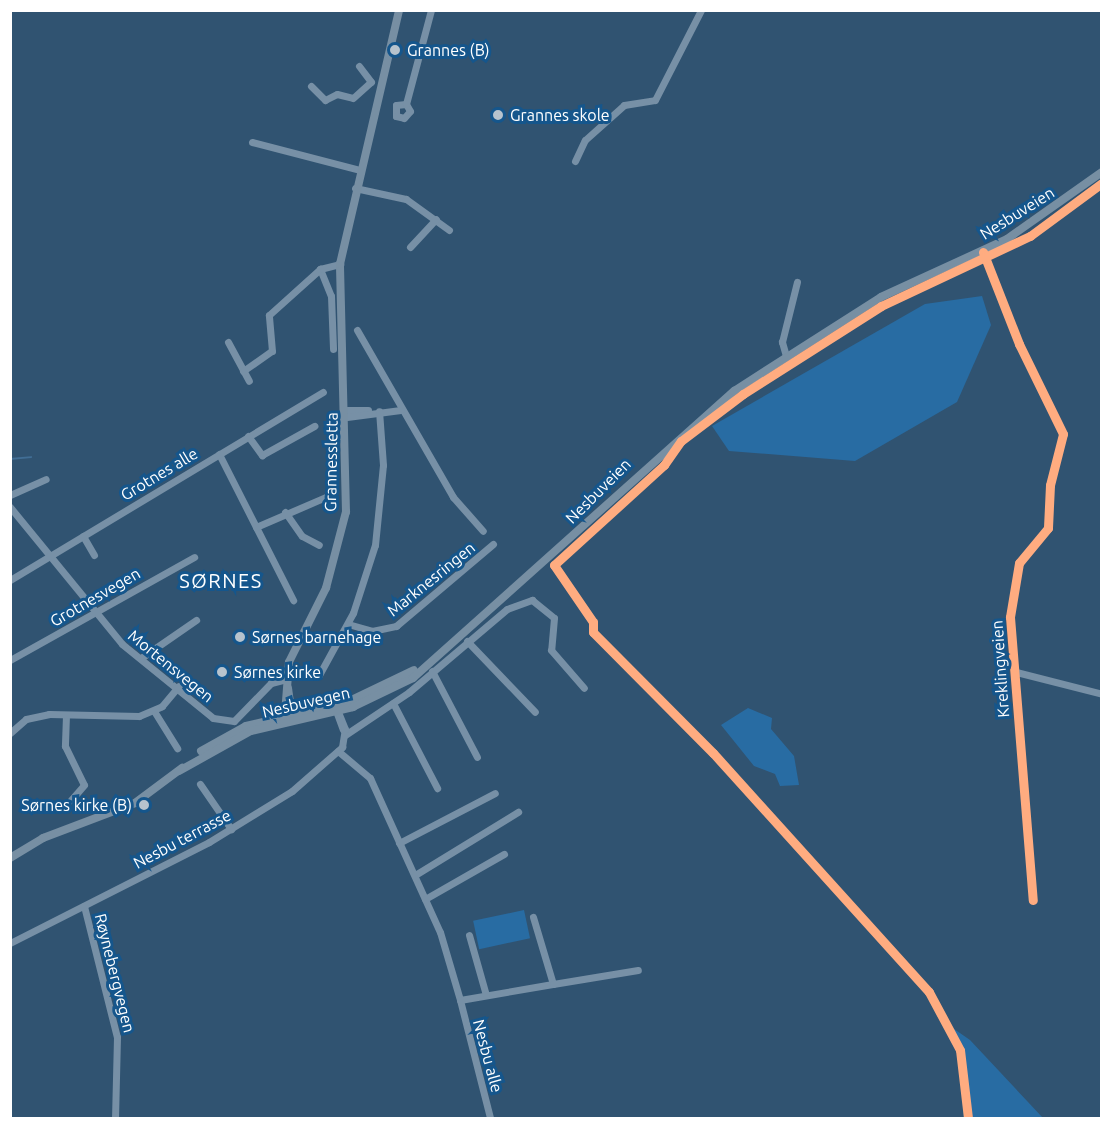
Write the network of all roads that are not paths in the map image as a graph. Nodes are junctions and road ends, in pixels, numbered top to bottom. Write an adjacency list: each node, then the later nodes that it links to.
1 (399, 10): 6 (main road, Grannessletta)
2 (430, 10): 8 (street)
3 (701, 10): 10 (street)
4 (359, 66): 5 (street)
5 (371, 82): 6 (street); 7 (street)
6 (381, 84): 11 (main road, Grannessletta)
7 (311, 86)
8 (406, 104)
9 (252, 142): 11 (street)
10 (575, 160)
11 (360, 170): 13 (main road, Grannessletta)
12 (1101, 172): 17 (main road, Nesbuveien)
13 (355, 188): 14 (street); 18 (main road, Grannessletta)
14 (436, 219): 15 (street); 16 (street)
15 (450, 230)
16 (410, 247)
17 (983, 252): 24 (main road, Nesbuveien); 57 (street, Kreklingveien)
18 (340, 264): 19 (street); 30 (main road, Grannessletta)
19 (320, 268): 23 (street); 25 (street)
20 (797, 282): 24 (street)
21 (357, 330): 28 (street, Marknesringen)
22 (228, 342): 25 (street)
23 (333, 349)
24 (786, 357): 53 (main road, Nesbuveien)
25 (243, 371): 26 (street)
26 (249, 381)
27 (323, 392): 32 (street, Grotnes alle)
28 (401, 410): 29 (street); 40 (street, Marknesringen)
29 (379, 411): 30 (street); 51 (street)
30 (347, 413): 59 (main road, Grannessletta)
31 (314, 426): 32 (street)
32 (248, 436): 33 (street, Grotnes alle)
33 (219, 454): 39 (street); 41 (street, Grotnes alle)
34 (46, 479): 35 (street)
35 (10, 495)
36 (328, 496): 38 (street)
37 (10, 507): 46 (street, Mortensvegen)
38 (285, 512): 39 (street); 43 (street)
39 (256, 527): 48 (street)
40 (483, 531)
41 (83, 536): 44 (street); 46 (street, Grotnes alle)
42 (493, 544): 51 (street, Marknesringen)
43 (319, 545)
44 (94, 555)
45 (194, 557): 49 (street, Grotnesvegen)
46 (50, 559): 47 (street); 49 (street, Mortensvegen)
47 (10, 580)
48 (294, 600)
49 (95, 614): 54 (street, Mortensvegen); 55 (street, Grotnesvegen)
50 (196, 620): 54 (street)
51 (348, 624): 58 (street)
52 (467, 641): 56 (street); 61 (street); 66 (street)
53 (437, 656): 64 (main road, Nesbuvegen)
54 (141, 658): 60 (street, Mortensvegen)
55 (10, 660)
56 (432, 671): 63 (street); 73 (street)
57 (1016, 672): 62 (street); 85 (street, Kreklingveien)
58 (319, 675)
59 (287, 682): 60 (street, Mortensvegen); 68 (main road)
60 (179, 686): 65 (street)
61 (584, 688)
62 (1101, 694)
63 (393, 703): 70 (street); 75 (street)
64 (336, 710): 68 (main road, Nesbuvegen); 70 (street)
65 (154, 711): 67 (street); 71 (street)
66 (535, 712)
67 (66, 715): 69 (street); 77 (street)
68 (290, 716): 82 (main road, Nesbuvegen)
69 (10, 733)
70 (345, 735): 72 (street, Nesbu terrasse)
71 (177, 748)
72 (338, 751): 79 (street, Nesbu terrasse); 80 (street, Nesbu alle)
73 (477, 757)
74 (200, 784): 79 (street)
75 (437, 788)
76 (495, 793): 80 (street)
77 (71, 800)
78 (518, 812): 83 (street)
79 (231, 829): 86 (street, Nesbu terrasse)
80 (399, 843): 83 (street, Nesbu alle)
81 (504, 854): 84 (street)
82 (10, 858)
83 (416, 875): 84 (street, Nesbu alle)
84 (425, 899): 93 (street, Nesbu alle)
85 (1033, 900)
86 (84, 906): 89 (street, Nesbu terrasse); 94 (street, Røynebergvegen)
87 (533, 917): 91 (street)
88 (469, 935): 92 (street, Nesbu alle)
89 (10, 943)
90 (638, 970): 91 (street, Nesbu alle)
91 (553, 984): 92 (street, Nesbu alle)
92 (486, 995): 93 (street, Nesbu alle)
93 (460, 1000): 95 (street, Nesbu alle)
94 (115, 1119)
95 (490, 1119)

